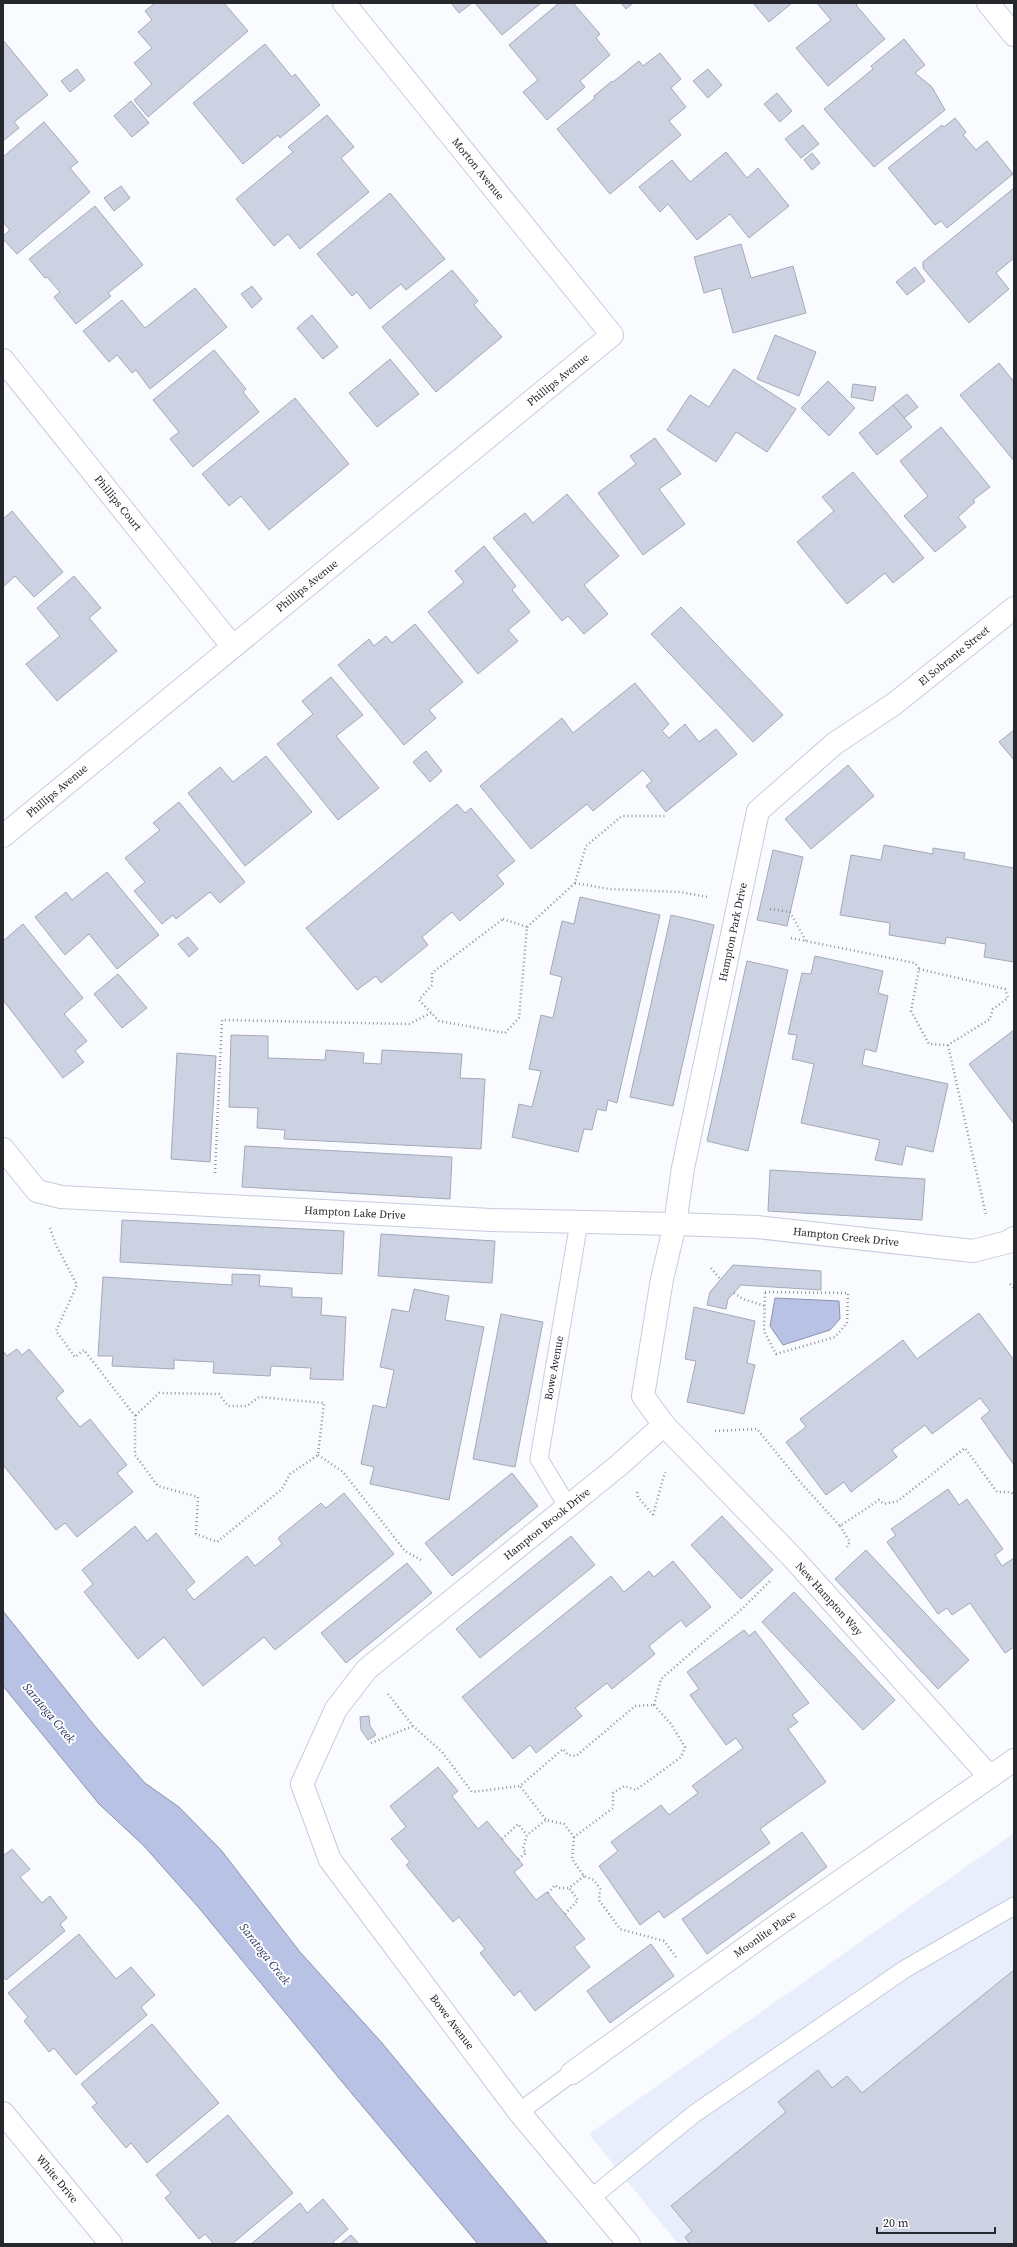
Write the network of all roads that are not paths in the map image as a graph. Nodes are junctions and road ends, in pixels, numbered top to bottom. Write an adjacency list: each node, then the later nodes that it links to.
1 (344, 3): 4 (street, Morton Avenue)
2 (988, 3): 3 (street)
3 (1014, 35)
4 (612, 335): 7 (street, Phillips Avenue)
5 (3, 360): 7 (street, Phillips Court)
6 (1014, 608): 8 (street, El Sobrante Street)
7 (233, 647): 9 (street, Phillips Avenue)
8 (894, 704): 12 (street, Hampton Park Drive)
9 (3, 836)
10 (3, 1149): 11 (street, Hampton Lake Drive)
11 (579, 1222): 12 (street, Hampton Lake Drive); 15 (lane, Bowe Avenue)
12 (675, 1224): 13 (street, Hampton Creek Drive); 14 (street)
13 (1014, 1238)
14 (664, 1425): 15 (street, Hampton Brook Drive); 17 (street, New Hampton Way)
15 (568, 1507): 18 (street, Hampton Brook Drive)
16 (1014, 1760): 17 (street, Moonlite Place)
17 (990, 1777): 20 (street, Moonlite Place)
18 (302, 1784): 21 (street, Bowe Avenue)
19 (1014, 1906): 23 (lane)
20 (572, 2073): 21 (lane, Moonlite Place)
21 (519, 2112): 23 (street, Bowe Avenue)
22 (3, 2113): 24 (street, White Drive)
23 (591, 2198): 25 (street, Bowe Avenue)
24 (111, 2244)
25 (629, 2244)

